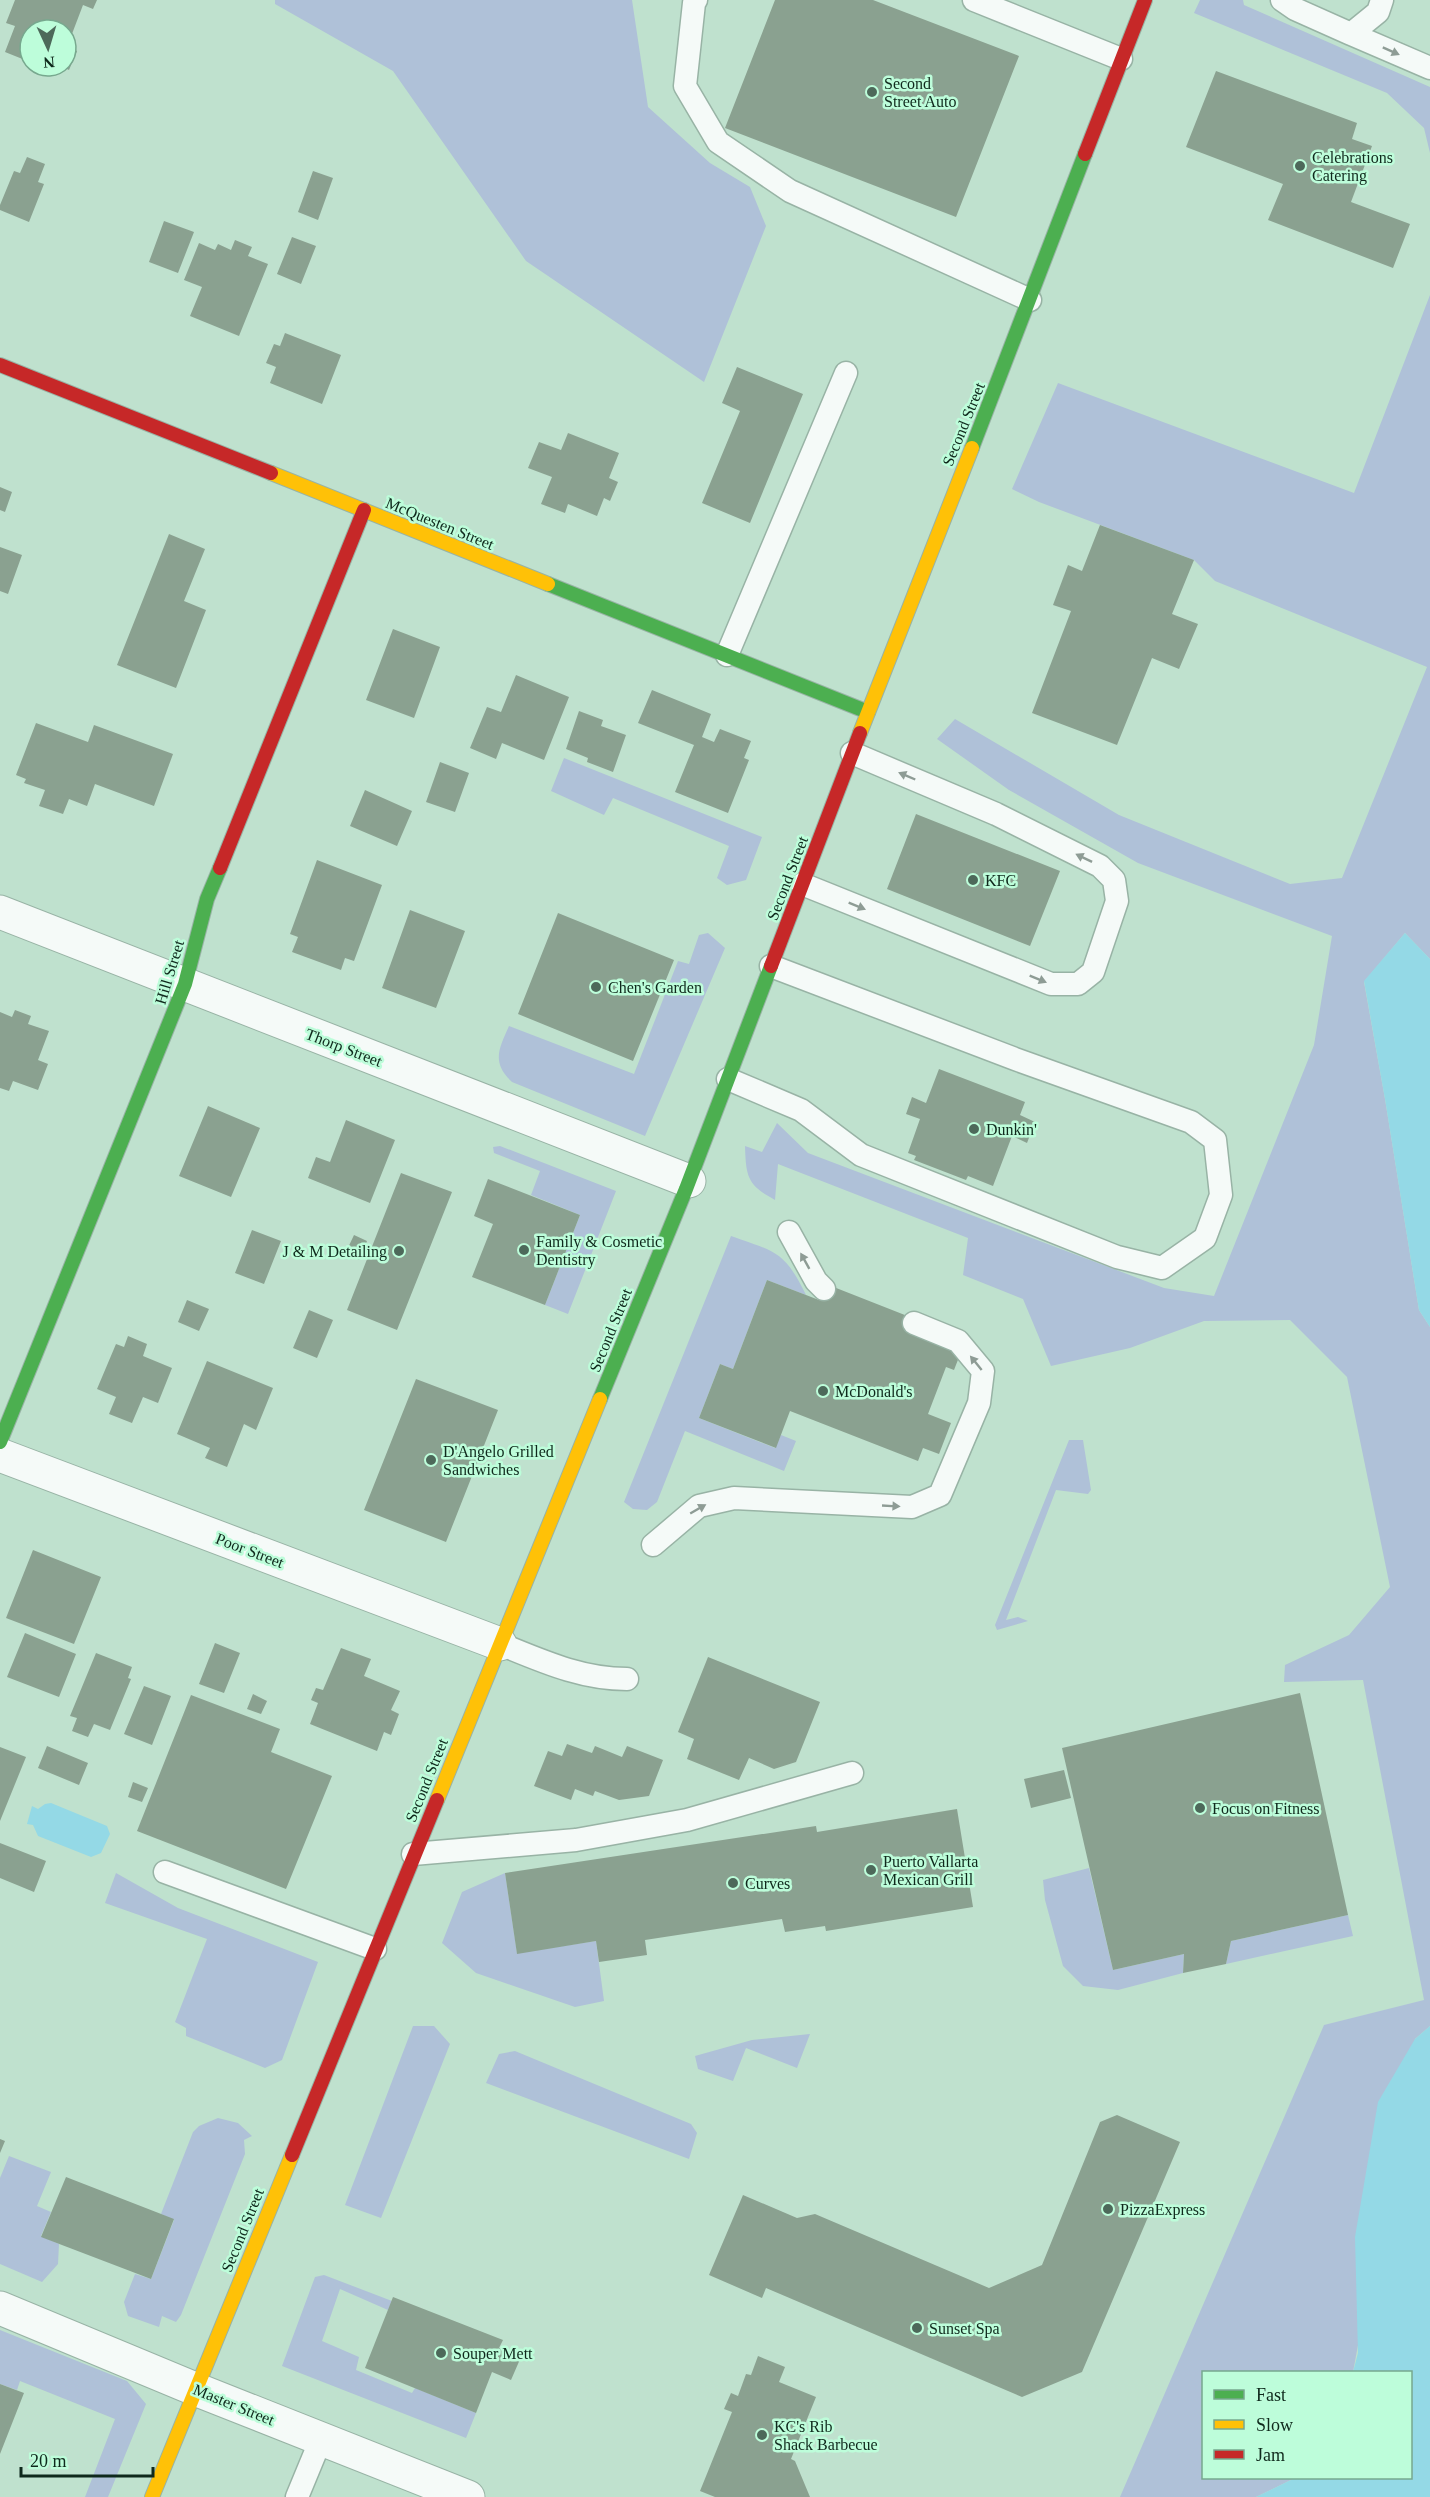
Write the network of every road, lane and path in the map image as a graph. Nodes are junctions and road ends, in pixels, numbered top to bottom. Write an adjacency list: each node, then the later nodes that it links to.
1 (696, 0): 9 (lane)
2 (974, 0): 7 (lane)
3 (1145, 0): 7 (main road, Second Street)
4 (1282, 0): 6 (lane)
5 (1382, 0): 6 (lane)
6 (1351, 34): 8 (lane, one-way to 8)
7 (1121, 59): 9 (main road, Second Street)
8 (1430, 68)
9 (1030, 300): 14 (main road, Second Street)
10 (0, 365): 12 (main road, McQuesten Street)
11 (846, 373): 13 (lane)
12 (364, 510): 13 (main road, McQuesten Street); 19 (main road, Hill Street)
13 (727, 655): 14 (main road, McQuesten Street)
14 (868, 712): 15 (main road, Second Street)
15 (852, 753): 16 (main road, Second Street); 16 (lane, one-way to 15)
16 (802, 884): 18 (main road, Second Street)
17 (0, 912): 19 (street, Thorp Street)
18 (771, 966): 20 (main road, Second Street); 20 (lane)
19 (185, 984): 21 (street, Thorp Street); 25 (main road, Hill Street)
20 (728, 1079): 21 (main road, Second Street)
21 (689, 1181): 28 (main road, Second Street)
22 (789, 1232): 23 (lane, one-way to 22)
23 (824, 1289)
24 (914, 1323): 27 (lane, one-way to 24)
25 (0, 1442)
26 (0, 1455): 28 (street, Poor Street)
27 (653, 1545)
28 (500, 1644): 29 (lane); 31 (main road, Second Street)
29 (627, 1679)
30 (852, 1773): 31 (lane)
31 (413, 1854): 33 (main road, Second Street)
32 (165, 1872): 33 (lane)
33 (375, 1949): 35 (main road, Second Street)
34 (0, 2308): 35 (street, Master Street)
35 (195, 2389): 36 (street, Master Street); 37 (main road, Second Street)
36 (321, 2439): 38 (lane); 39 (street, Master Street)
37 (152, 2497)
38 (297, 2497)
39 (466, 2497)

